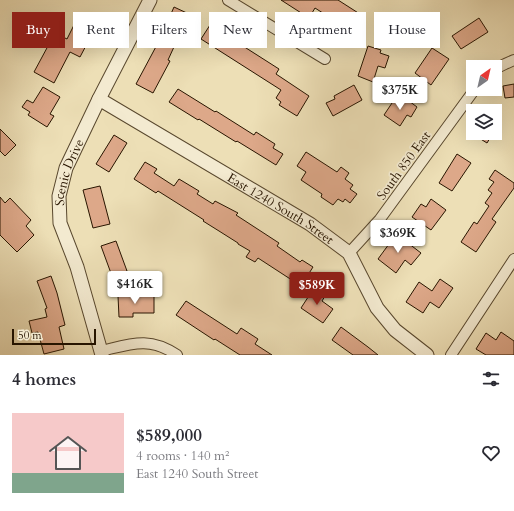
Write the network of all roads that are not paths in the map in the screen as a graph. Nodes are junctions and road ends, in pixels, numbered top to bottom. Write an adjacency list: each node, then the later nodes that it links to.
1 (150, 0): 7 (street, Scenic Drive)
2 (228, 0): 3 (street)
3 (325, 59)
4 (514, 60): 5 (street)
5 (502, 66)
6 (470, 96): 8 (street, South 850 East)
7 (99, 99): 8 (street, East 1240 South Street); 10 (street, Scenic Drive)
8 (349, 254): 12 (street, East 1240 South Street)
9 (514, 259): 13 (street)
10 (102, 353): 11 (street)
11 (177, 355)
12 (427, 355)
13 (451, 355)

